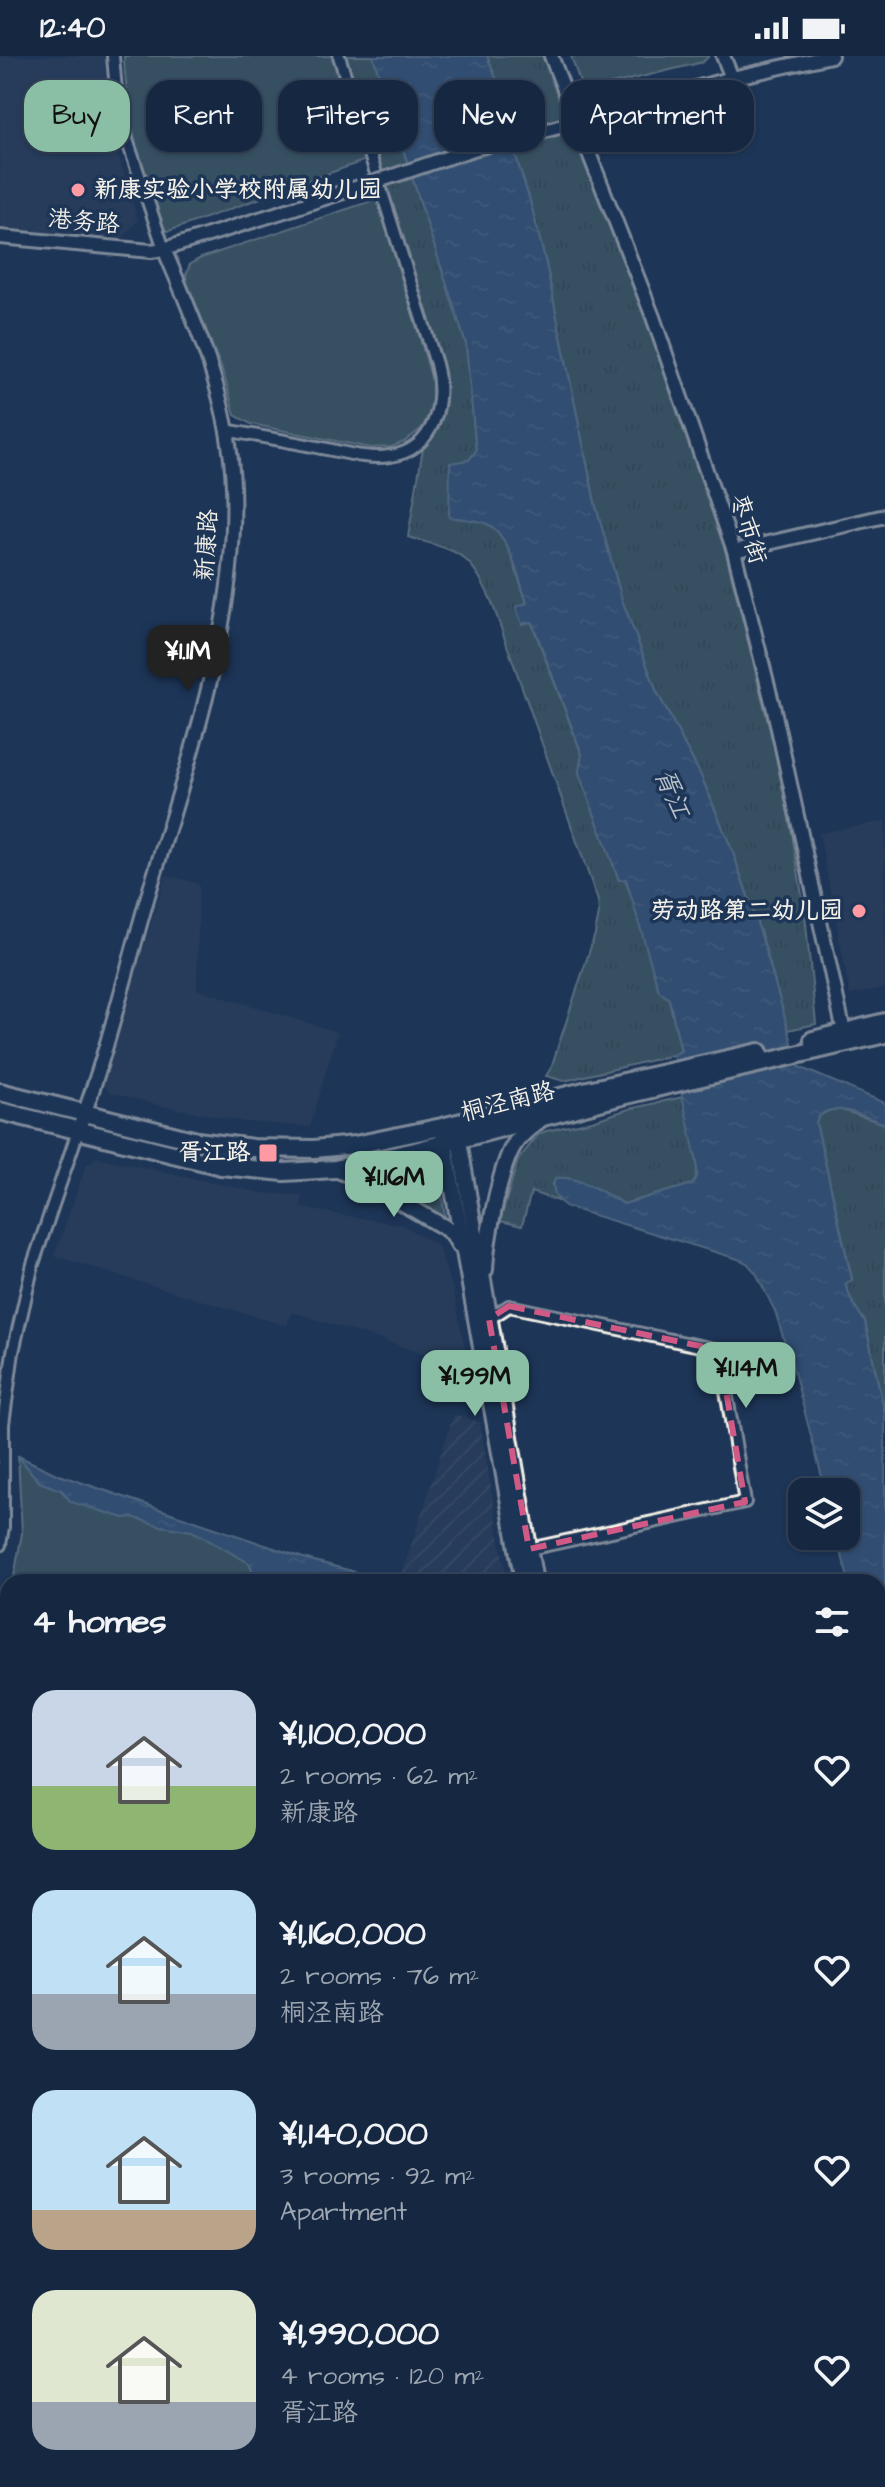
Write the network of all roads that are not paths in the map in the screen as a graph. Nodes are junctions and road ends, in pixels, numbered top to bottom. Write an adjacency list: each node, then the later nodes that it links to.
1 (113, 56): 8 (street, 新康路)
2 (339, 56): 9 (street)
3 (551, 56): 11 (street, 枣市街)
4 (723, 56): 6 (street)
5 (831, 56): 6 (street, 港务路)
6 (732, 78): 8 (street, 港务路, bridge)
7 (0, 237): 8 (street, 港务路)
8 (164, 249): 9 (street, 新康路)
9 (226, 430): 19 (street, 新康路)
10 (885, 516): 11 (street)
11 (734, 551): 13 (street, 枣市街)
12 (885, 1022): 13 (main road, 桐泾南路)
13 (844, 1032): 15 (main road, 桐泾南路)
14 (885, 1034): 15 (main road, 桐泾南路)
15 (800, 1048): 16 (main road, 桐泾南路)
16 (668, 1079): 20 (main road, 桐泾南路); 22 (main road, 桐泾南路)
17 (0, 1092): 19 (main road, 桐泾南路)
18 (0, 1111): 21 (main road, 桐泾南路)
19 (85, 1111): 21 (street, 新康路); 22 (main road, 桐泾南路)
20 (542, 1118): 22 (main road, 桐泾南路); 25 (main road)
21 (78, 1131): 23 (main road, 桐泾南路); 27 (street)
22 (450, 1133): 23 (main road, 桐泾南路); 24 (main road); 25 (main road)
23 (335, 1169): 24 (main road)
24 (465, 1254): 29 (main road)
25 (483, 1286): 26 (main road)
26 (489, 1319): 28 (main road); 28 (street)
27 (0, 1545)
28 (529, 1549): 30 (main road)
29 (527, 1574)
30 (528, 1574)

